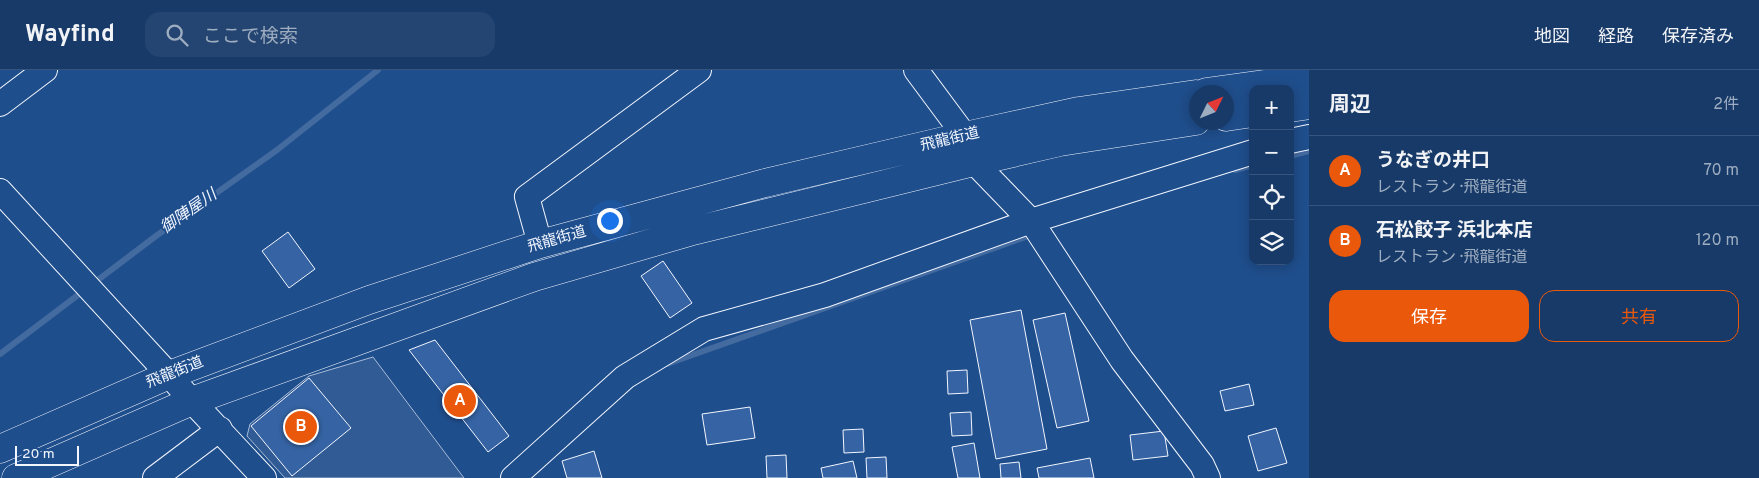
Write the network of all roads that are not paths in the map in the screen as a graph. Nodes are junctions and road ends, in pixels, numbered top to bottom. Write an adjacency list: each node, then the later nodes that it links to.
1 (45, 70): 7 (street)
2 (699, 70): 20 (street)
3 (916, 70): 13 (street)
4 (1309, 78): 5 (highway)
5 (1234, 88)
6 (1189, 95): 13 (highway, 飛龍街道)
7 (0, 104)
8 (1309, 105): 9 (highway)
9 (1294, 107)
10 (1249, 114): 11 (highway)
11 (1234, 116)
12 (1189, 122): 17 (highway, 飛龍街道)
13 (965, 136): 20 (highway, 飛龍街道)
14 (1309, 137): 15 (street)
15 (1294, 140)
16 (1249, 153): 19 (street)
17 (974, 162): 19 (street); 22 (highway, 飛龍街道)
18 (0, 191): 21 (street)
19 (1031, 221): 28 (street); 29 (street)
20 (540, 244): 21 (highway, 飛龍街道)
21 (169, 375): 22 (street); 24 (highway, 飛龍街道)
22 (192, 401): 23 (street); 25 (highway, 飛龍街道)
23 (220, 430): 26 (street); 27 (street)
24 (0, 449)
25 (16, 478)
26 (154, 478)
27 (264, 478)
28 (513, 478)
29 (1208, 478)

